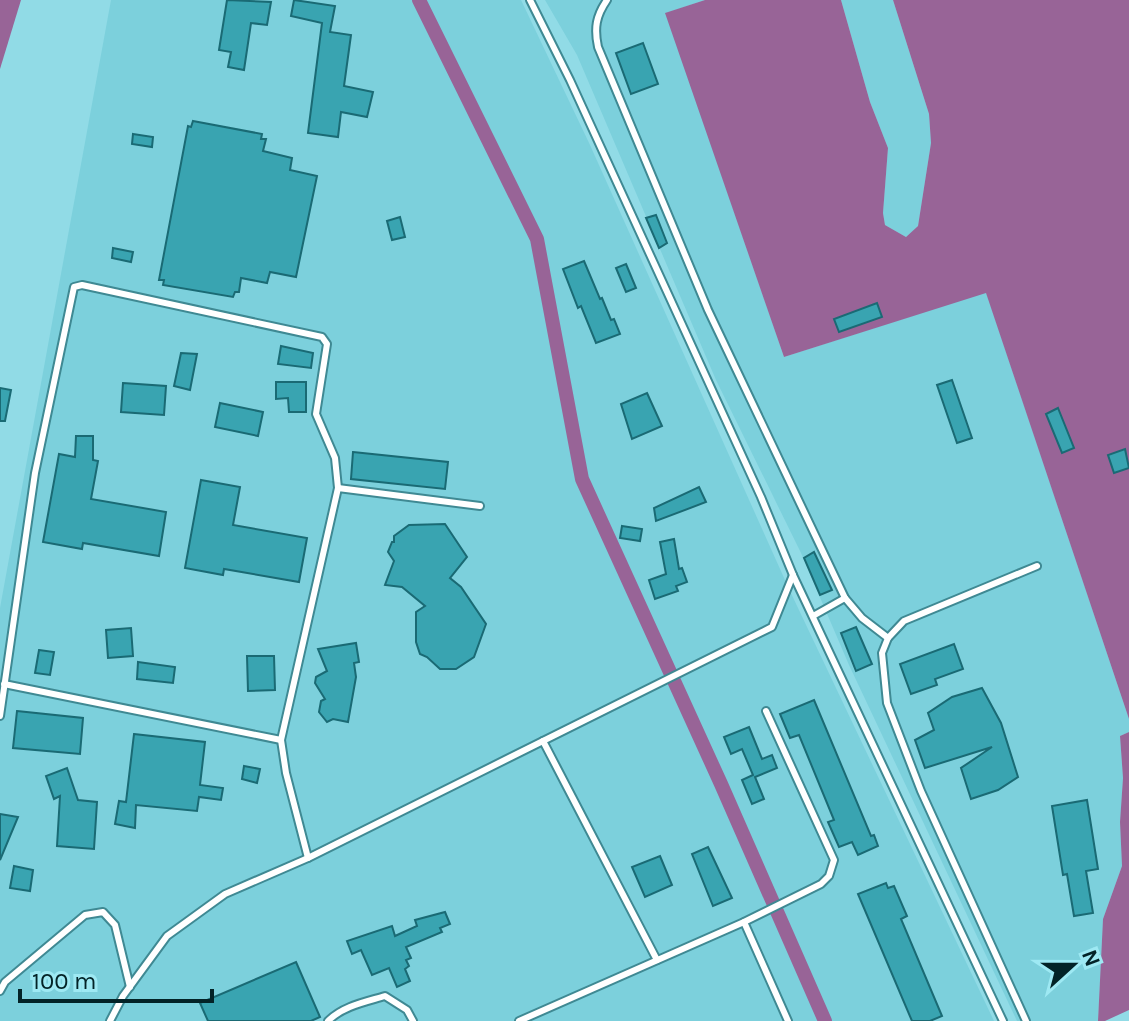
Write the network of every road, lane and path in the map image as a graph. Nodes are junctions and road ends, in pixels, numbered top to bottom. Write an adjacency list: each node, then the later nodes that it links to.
1 (530, 0): 6 (lane)
2 (607, 0): 7 (lane)
3 (338, 488): 4 (lane); 10 (lane); 13 (lane)
4 (480, 506)
5 (1037, 566): 9 (lane)
6 (793, 575): 8 (lane); 14 (lane)
7 (845, 598): 8 (lane); 9 (lane)
8 (813, 616): 25 (lane)
9 (888, 638): 26 (lane)
10 (4, 684): 12 (lane); 13 (lane)
11 (766, 711): 16 (lane)
12 (0, 716)
13 (281, 740): 15 (lane)
14 (543, 741): 15 (lane); 17 (lane)
15 (308, 858): 18 (lane)
16 (744, 922): 17 (lane); 24 (lane)
17 (657, 960): 23 (lane)
18 (130, 987): 19 (lane); 20 (lane)
19 (0, 991)
20 (110, 1021)
21 (328, 1021): 22 (lane)
22 (413, 1021)
23 (519, 1021)
24 (788, 1021)
25 (1003, 1021)
26 (1026, 1021)

